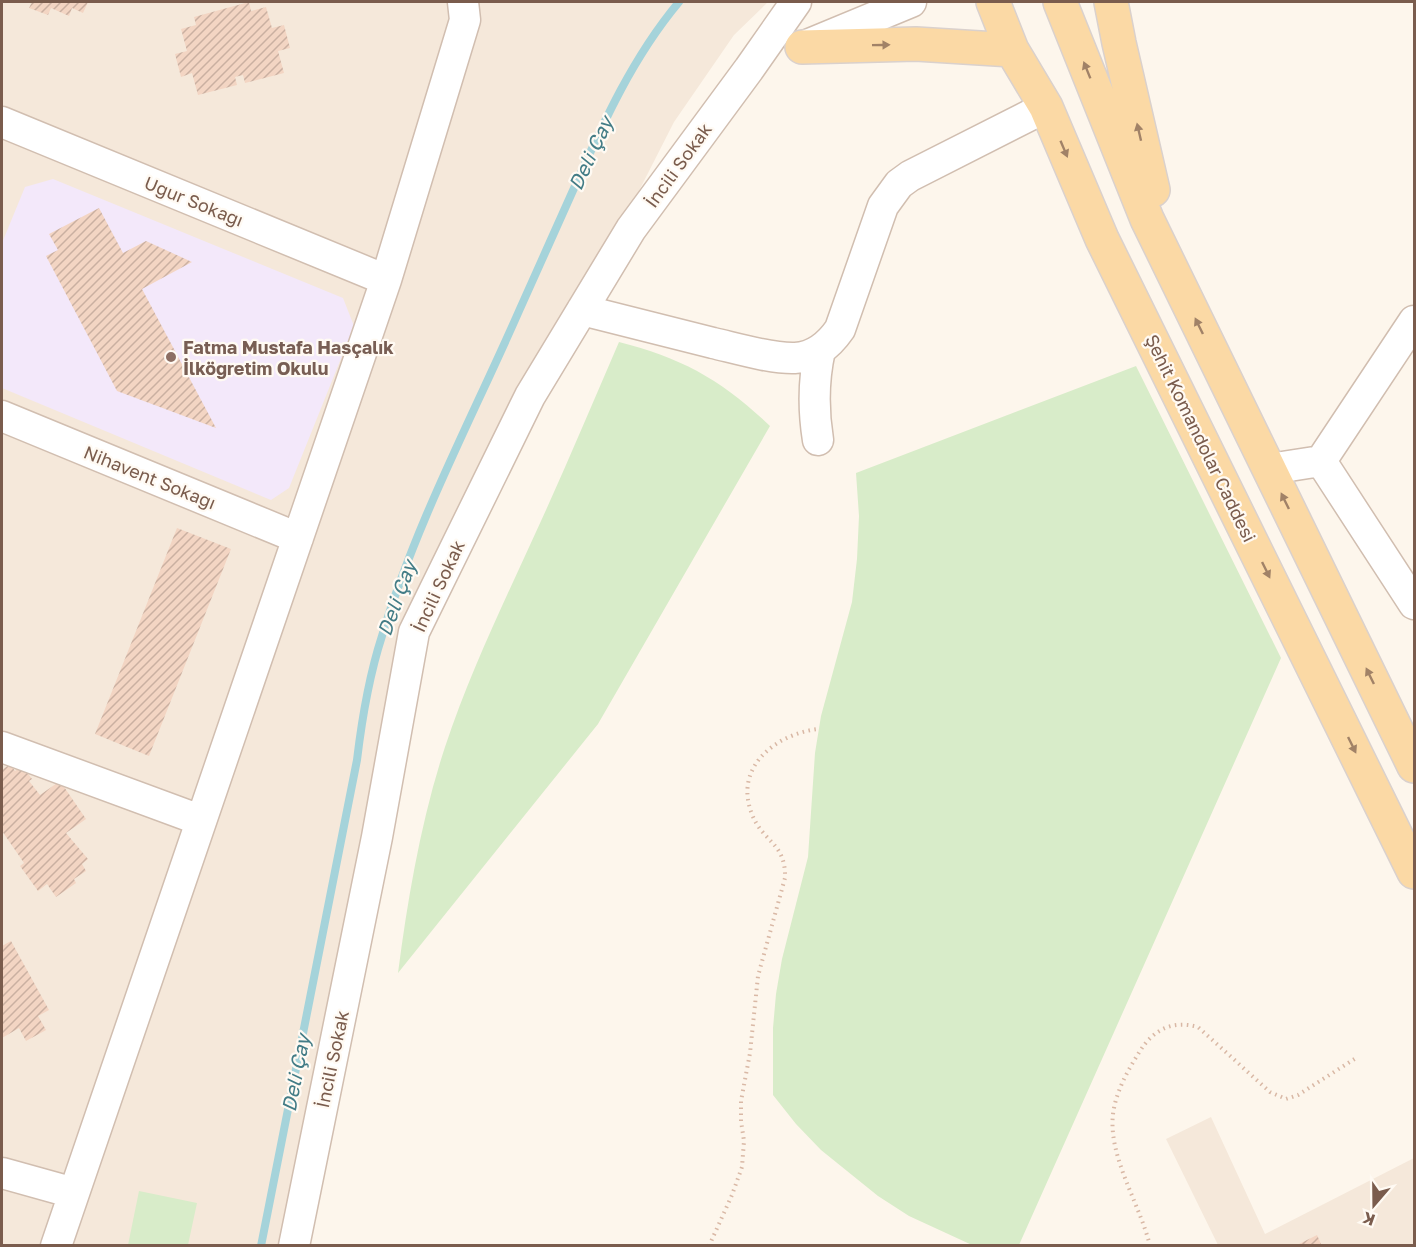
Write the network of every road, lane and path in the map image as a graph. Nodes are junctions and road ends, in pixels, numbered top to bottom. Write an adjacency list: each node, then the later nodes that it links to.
1 (463, 2): 13 (street)
2 (796, 2): 9 (street, İncili Sokak)
3 (911, 2): 7 (street)
4 (993, 2): 8 (main road, Şehit Komandolar Caddesi)
5 (1060, 2): 12 (main road, one-way to 5)
6 (1111, 2): 12 (main road, one-way to 6)
7 (802, 47): 8 (main road, one-way to 8); 9 (street)
8 (1012, 50): 10 (main road, Şehit Komandolar Caddesi)
9 (748, 69): 14 (street, İncili Sokak)
10 (1046, 106): 16 (street); 27 (main road, Şehit Komandolar Caddesi, one-way to 27)
11 (2, 122): 13 (street, Uğur Sokağı)
12 (1172, 270): 20 (main road, one-way to 12)
13 (386, 280): 21 (street)
14 (582, 310): 16 (street); 32 (street, İncili Sokak)
15 (1414, 321): 19 (street)
16 (820, 350): 18 (street)
17 (2, 416): 21 (street, Nihavent Sokağı)
18 (818, 440)
19 (1320, 461): 20 (street); 22 (street)
20 (1270, 469): 25 (main road, one-way to 20)
21 (298, 538): 26 (street)
22 (1414, 604)
23 (818, 729): 33 (path)
24 (2, 747): 26 (street)
25 (1414, 766)
26 (200, 820): 30 (street)
27 (1414, 872)
28 (1356, 1058): 34 (path)
29 (2, 1173): 30 (street)
30 (74, 1193): 31 (street)
31 (56, 1245)
32 (294, 1245)
33 (709, 1245)
34 (1150, 1245)

